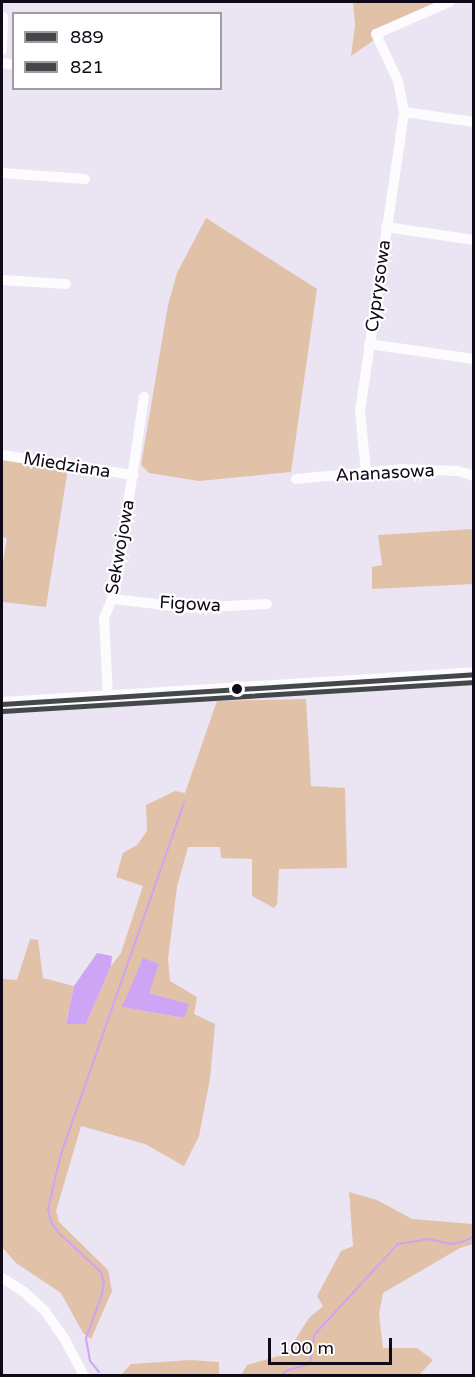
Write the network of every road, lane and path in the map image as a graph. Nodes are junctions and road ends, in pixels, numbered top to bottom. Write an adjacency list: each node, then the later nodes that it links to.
1 (449, 2): 4 (street, Cyprysowa)
2 (3, 17): 3 (street)
3 (2, 50)
4 (404, 112): 5 (street); 8 (street, Cyprysowa)
5 (474, 122)
6 (2, 173): 7 (street)
7 (85, 179)
8 (386, 227): 9 (street, Cyprysowa); 12 (street, Cyprysowa)
9 (474, 240)
10 (2, 280): 11 (street)
11 (66, 284)
12 (369, 344): 13 (street, Cyprysowa); 16 (street, Cyprysowa)
13 (474, 359)
14 (144, 397): 17 (street, Sekwojowa)
15 (2, 454): 17 (street, Miedziana)
16 (366, 472): 18 (street, Ananasowa); 19 (street, Ananasowa)
17 (133, 475): 20 (street, Sekwojowa)
18 (474, 476)
19 (296, 479)
20 (112, 599): 21 (street, Figowa); 23 (street, Sekwojowa)
21 (267, 604)
22 (474, 674): 23 (street)
23 (108, 697): 24 (street)
24 (2, 704)
25 (2, 1278): 26 (street)
26 (84, 1376)

